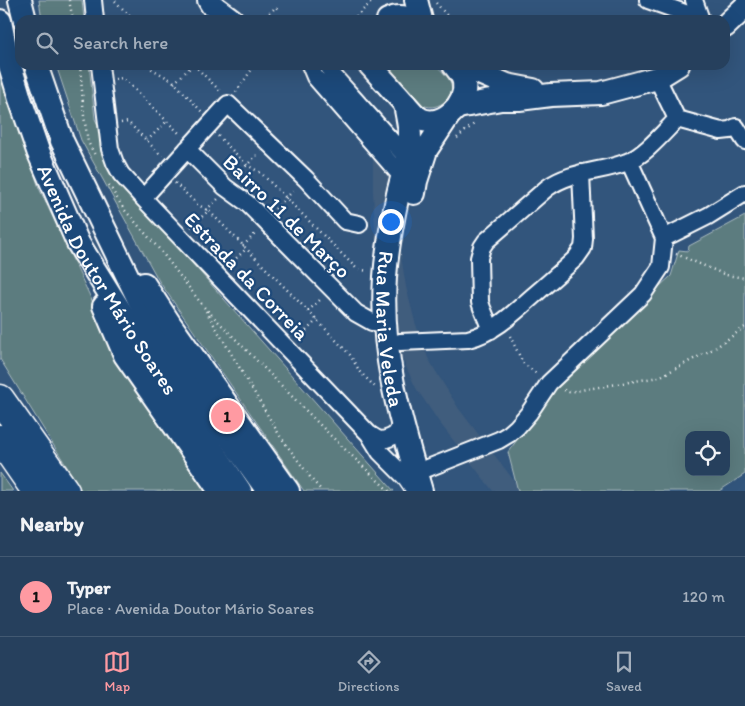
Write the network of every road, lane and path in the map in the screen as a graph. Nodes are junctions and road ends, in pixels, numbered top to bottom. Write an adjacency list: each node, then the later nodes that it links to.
1 (20, 0): 14 (main road)
2 (69, 0): 15 (path)
3 (93, 0): 16 (street)
4 (209, 0): 18 (main road)
5 (374, 0): 20 (path)
6 (389, 0): 21 (main road)
7 (416, 0): 22 (main road)
8 (433, 0): 23 (path)
9 (648, 0): 24 (street)
10 (694, 0): 25 (street)
11 (115, 1): 17 (path)
12 (745, 7): 27 (main road)
13 (280, 11): 19 (path)
14 (24, 15)
15 (72, 15)
16 (94, 15)
17 (129, 15)
18 (225, 15)
19 (267, 15)
20 (358, 15)
21 (384, 15)
22 (420, 15)
23 (446, 15)
24 (689, 15)
25 (699, 15)
26 (0, 21): 28 (main road, Avenida Doutor Mário Soares)
27 (730, 21)
28 (3, 46): 73 (main road, Avenida Doutor Mário Soares)
29 (38, 70): 68 (main road, Avenida Doutor Mário Soares)
30 (154, 70): 42 (path)
31 (188, 70): 42 (path)
32 (199, 70): 45 (path)
33 (251, 70): 43 (path)
34 (312, 70): 61 (street)
35 (330, 70): 61 (street)
36 (375, 70): 46 (main road)
37 (458, 70): 47 (main road, Rua Maria Veleda)
38 (471, 70): 44 (main road)
39 (670, 70): 41 (main road)
40 (101, 73): 49 (path); 51 (street, Estrada da Correia)
41 (657, 78): 44 (main road); 48 (street)
42 (174, 82): 52 (path)
43 (237, 90)
44 (550, 95): 47 (main road)
45 (228, 104): 52 (street); 56 (street, Bairro 11 de Março)
46 (405, 104): 47 (main road); 61 (main road, Rua Maria Veleda)
47 (453, 111): 61 (main road, Rua Maria Veleda)
48 (677, 119): 55 (street); 58 (street)
49 (167, 122): 54 (path); 57 (path)
50 (477, 122): 53 (path)
51 (106, 124): 54 (path); 66 (street, Estrada da Correia)
52 (210, 124): 57 (street); 59 (path)
53 (456, 139)
54 (147, 141): 60 (path)
55 (745, 141)
56 (269, 143): 59 (path); 63 (street, Bairro 11 de Março)
57 (189, 147): 60 (street); 64 (street, Bairro 11 de Março)
58 (629, 161): 62 (street); 74 (street)
59 (247, 165): 64 (path); 67 (path)
60 (169, 170): 66 (street); 69 (path)
61 (408, 172): 83 (main road, Rua Maria Veleda); 86 (main road, Rua Maria Veleda)
62 (581, 173): 81 (street); 85 (street)
63 (306, 178): 67 (path); 70 (street, Bairro 11 de Março)
64 (222, 192): 69 (path); 71 (street, Bairro 11 de Março)
65 (745, 193): 74 (street)
66 (143, 198): 77 (street, Estrada da Correia)
67 (286, 198): 71 (path); 76 (path)
68 (96, 210): 101 (main road, Avenida Doutor Mário Soares); 102 (main road)
69 (207, 210): 72 (path); 75 (path)
70 (359, 224)
71 (262, 225): 75 (path); 83 (street, Bairro 11 de Março)
72 (187, 232)
73 (78, 243): 99 (main road); 100 (main road, Avenida Doutor Mário Soares)
74 (664, 243): 78 (path); 90 (street)
75 (244, 247): 77 (path); 80 (path)
76 (357, 269)
77 (218, 276): 87 (street, Estrada da Correia)
78 (745, 278)
79 (326, 295): 80 (path)
80 (308, 311): 82 (path)
81 (508, 317): 85 (street); 88 (path)
82 (317, 320): 87 (path); 91 (path)
83 (385, 324): 93 (main road, Rua Maria Veleda)
84 (745, 327): 90 (path)
85 (491, 330): 86 (street)
86 (400, 342): 96 (main road, Rua Maria Veleda)
87 (288, 349): 94 (street, Estrada da Correia)
88 (535, 373)
89 (0, 380): 95 (highway)
90 (549, 383): 96 (street)
91 (381, 393)
92 (0, 399): 95 (highway)
93 (400, 417): 94 (street); 106 (main road, Rua Maria Veleda)
94 (369, 434): 105 (street, Estrada da Correia)
95 (11, 445): 97 (highway); 98 (highway)
96 (428, 468): 107 (main road, Rua Maria Veleda)
97 (36, 491)
98 (65, 491)
99 (220, 491)
100 (240, 491)
101 (268, 491)
102 (288, 491)
103 (322, 491): 104 (path)
104 (389, 491)
105 (415, 491)
106 (421, 491)
107 (435, 491)

